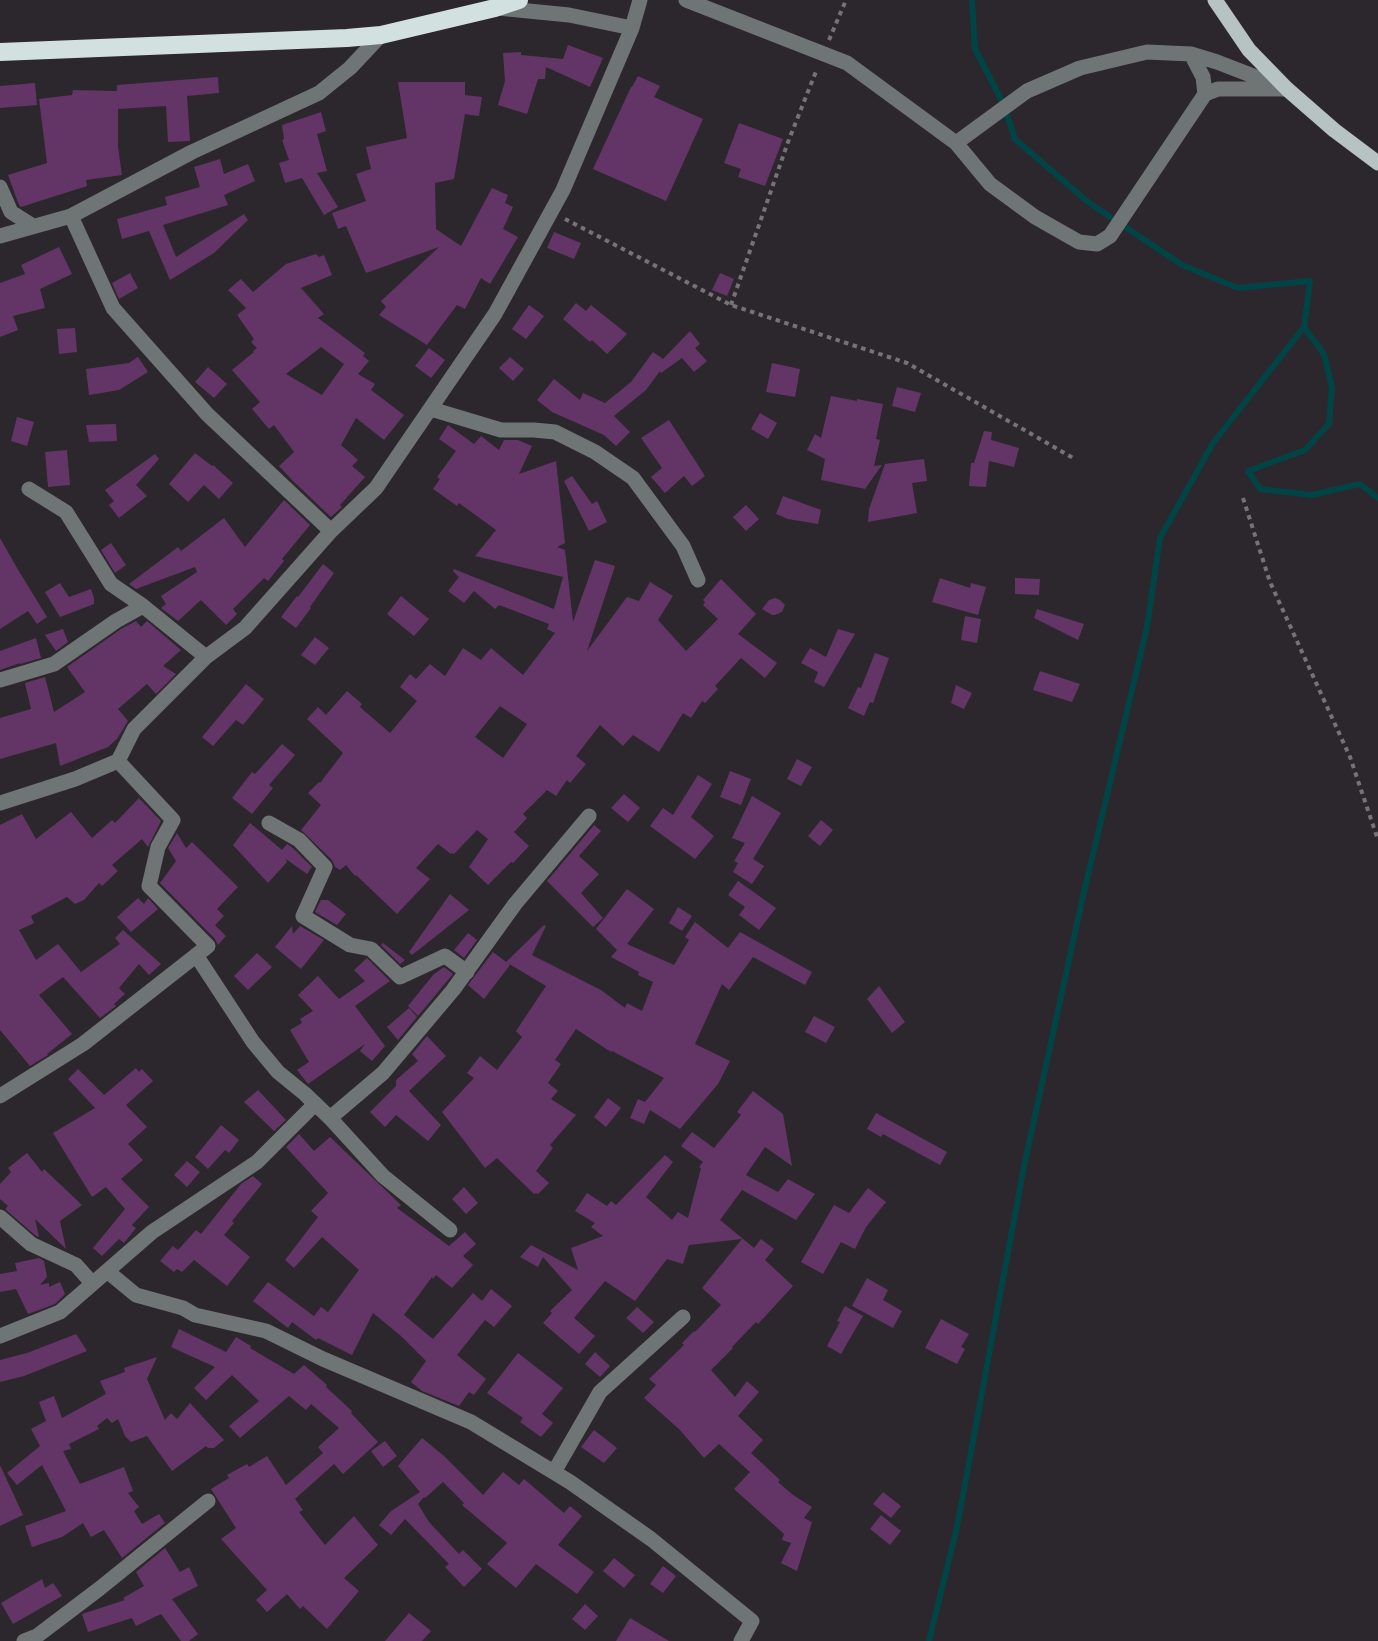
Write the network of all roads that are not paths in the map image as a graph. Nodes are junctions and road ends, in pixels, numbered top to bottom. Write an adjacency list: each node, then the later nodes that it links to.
1 (519, 0): 5 (highway)
2 (640, 0): 6 (street)
3 (686, 0): 12 (street)
4 (1215, 0): 10 (main road)
5 (495, 8): 6 (street); 7 (highway)
6 (632, 28): 18 (street)
7 (381, 35): 8 (highway); 15 (street)
8 (0, 52)
9 (1191, 54): 10 (street); 11 (street); 12 (street)
10 (1287, 89): 11 (street); 13 (main road)
11 (1205, 94): 12 (street)
12 (956, 143)
13 (1378, 163)
14 (0, 187): 16 (street)
15 (71, 216): 16 (street); 20 (street)
16 (33, 226): 17 (street)
17 (1, 237)
18 (431, 409): 20 (street); 21 (street)
19 (29, 489): 22 (street)
20 (331, 531): 23 (street)
21 (698, 580)
22 (143, 606): 23 (street); 24 (street)
23 (206, 657): 25 (street)
24 (0, 680)
25 (118, 761): 26 (street); 29 (street)
26 (0, 803)
27 (589, 816): 30 (street)
28 (269, 823): 30 (street)
29 (196, 955): 31 (street); 32 (street)
30 (467, 972): 33 (street)
31 (0, 1096)
32 (315, 1104): 33 (street); 36 (street)
33 (330, 1118): 35 (street)
34 (0, 1219): 37 (street)
35 (450, 1230)
36 (107, 1271): 37 (street); 40 (street)
37 (92, 1283): 39 (street)
38 (683, 1317): 40 (street)
39 (0, 1336)
40 (554, 1472): 43 (street)
41 (208, 1501): 42 (street)
42 (24, 1641)
43 (741, 1641)

